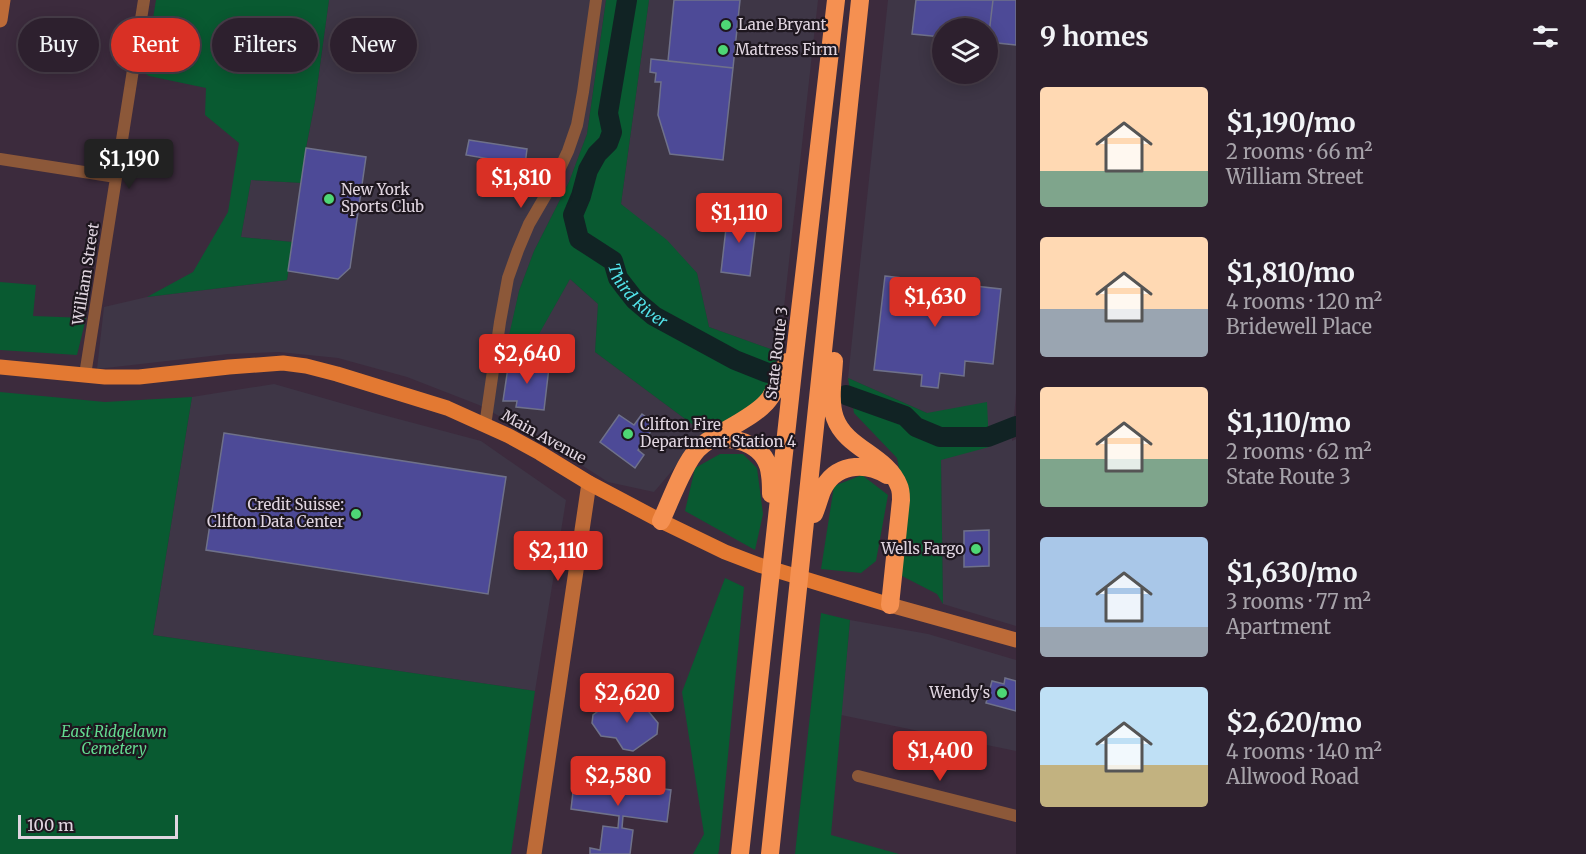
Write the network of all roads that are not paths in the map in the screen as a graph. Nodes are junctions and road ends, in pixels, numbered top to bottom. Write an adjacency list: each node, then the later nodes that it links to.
1 (3, 0): 6 (main road)
2 (144, 0): 9 (street, William Street)
3 (596, 0): 13 (street)
4 (836, 0): 10 (highway, State Route 3)
5 (860, 0): 7 (highway)
6 (0, 20)
7 (851, 87): 16 (highway); 19 (highway)
8 (0, 159): 9 (street)
9 (116, 177): 12 (street, William Street)
10 (797, 335): 14 (highway); 18 (highway, State Route 3)
11 (0, 367): 12 (main road, Main Avenue)
12 (85, 375): 13 (main road, Main Avenue)
13 (485, 426): 15 (main road, Main Avenue)
14 (708, 440): 17 (highway); 18 (highway)
15 (589, 483): 17 (main road, Main Avenue); 24 (main road)
16 (899, 486): 19 (highway); 20 (highway)
17 (661, 521): 20 (main road, Main Avenue)
18 (773, 555): 25 (highway, State Route 3)
19 (801, 563): 26 (highway)
20 (890, 604): 21 (main road, Main Avenue)
21 (1016, 640)
22 (858, 776): 23 (street)
23 (1016, 816)
24 (534, 854)
25 (740, 854)
26 (770, 854)

